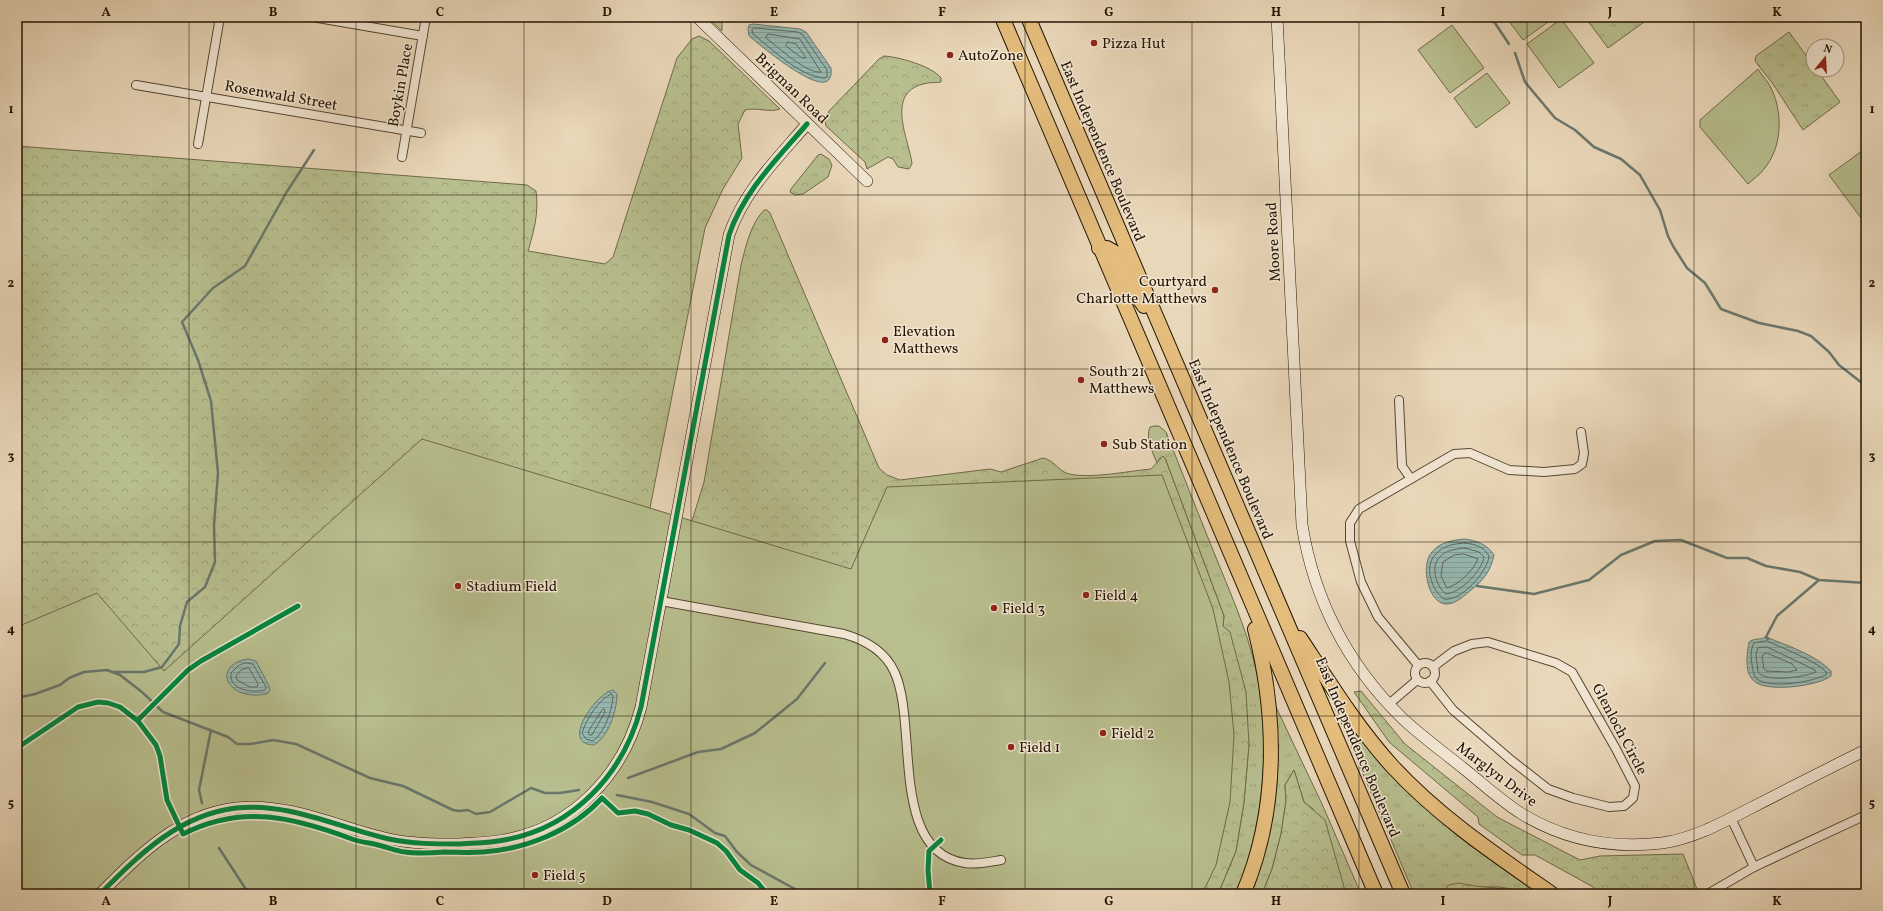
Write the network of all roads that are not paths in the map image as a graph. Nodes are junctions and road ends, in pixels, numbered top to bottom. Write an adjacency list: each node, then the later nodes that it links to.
1 (220, 17): 10 (street)
2 (312, 17): 8 (street)
3 (426, 17): 8 (street, Boykin Place)
4 (697, 17): 11 (street, Brigman Road)
5 (1002, 17): 17 (highway)
6 (1028, 17): 18 (highway, East Independence Boulevard)
7 (1277, 17): 21 (street, Moore Road)
8 (423, 36): 12 (street, Boykin Place)
9 (136, 85): 10 (street, Rosenwald Street)
10 (206, 97): 12 (street, Rosenwald Street); 14 (street)
11 (807, 124): 16 (street, Brigman Road); 24 (street)
12 (407, 131): 13 (street, Rosenwald Street); 15 (street, Boykin Place)
13 (421, 133)
14 (198, 144)
15 (402, 157)
16 (867, 181)
17 (1099, 248): 18 (highway); 23 (highway)
18 (1166, 342): 25 (highway, East Independence Boulevard)
19 (1399, 400): 22 (street)
20 (1581, 432): 22 (street)
21 (1298, 466): 30 (street, Marglyn Drive)
22 (1411, 479): 26 (street)
23 (1246, 590): 37 (highway); 38 (highway)
24 (661, 601): 34 (street); 36 (street)
25 (1278, 603): 39 (highway, East Independence Boulevard); 40 (highway)
26 (1418, 665): 27 (street); 28 (street)
27 (1433, 667): 29 (street); 29 (street, Glenloch Circle)
28 (1417, 680): 29 (street); 30 (street)
29 (1430, 681)
30 (1389, 704): 33 (street, Marglyn Drive)
31 (1866, 750): 33 (street, Marglyn Drive)
32 (1866, 815): 35 (street)
33 (1731, 818): 35 (street)
34 (1001, 860)
35 (1754, 867): 41 (street)
36 (100, 894)
37 (1244, 894)
38 (1376, 894)
39 (1403, 894)
40 (1552, 894)
41 (1712, 894)

